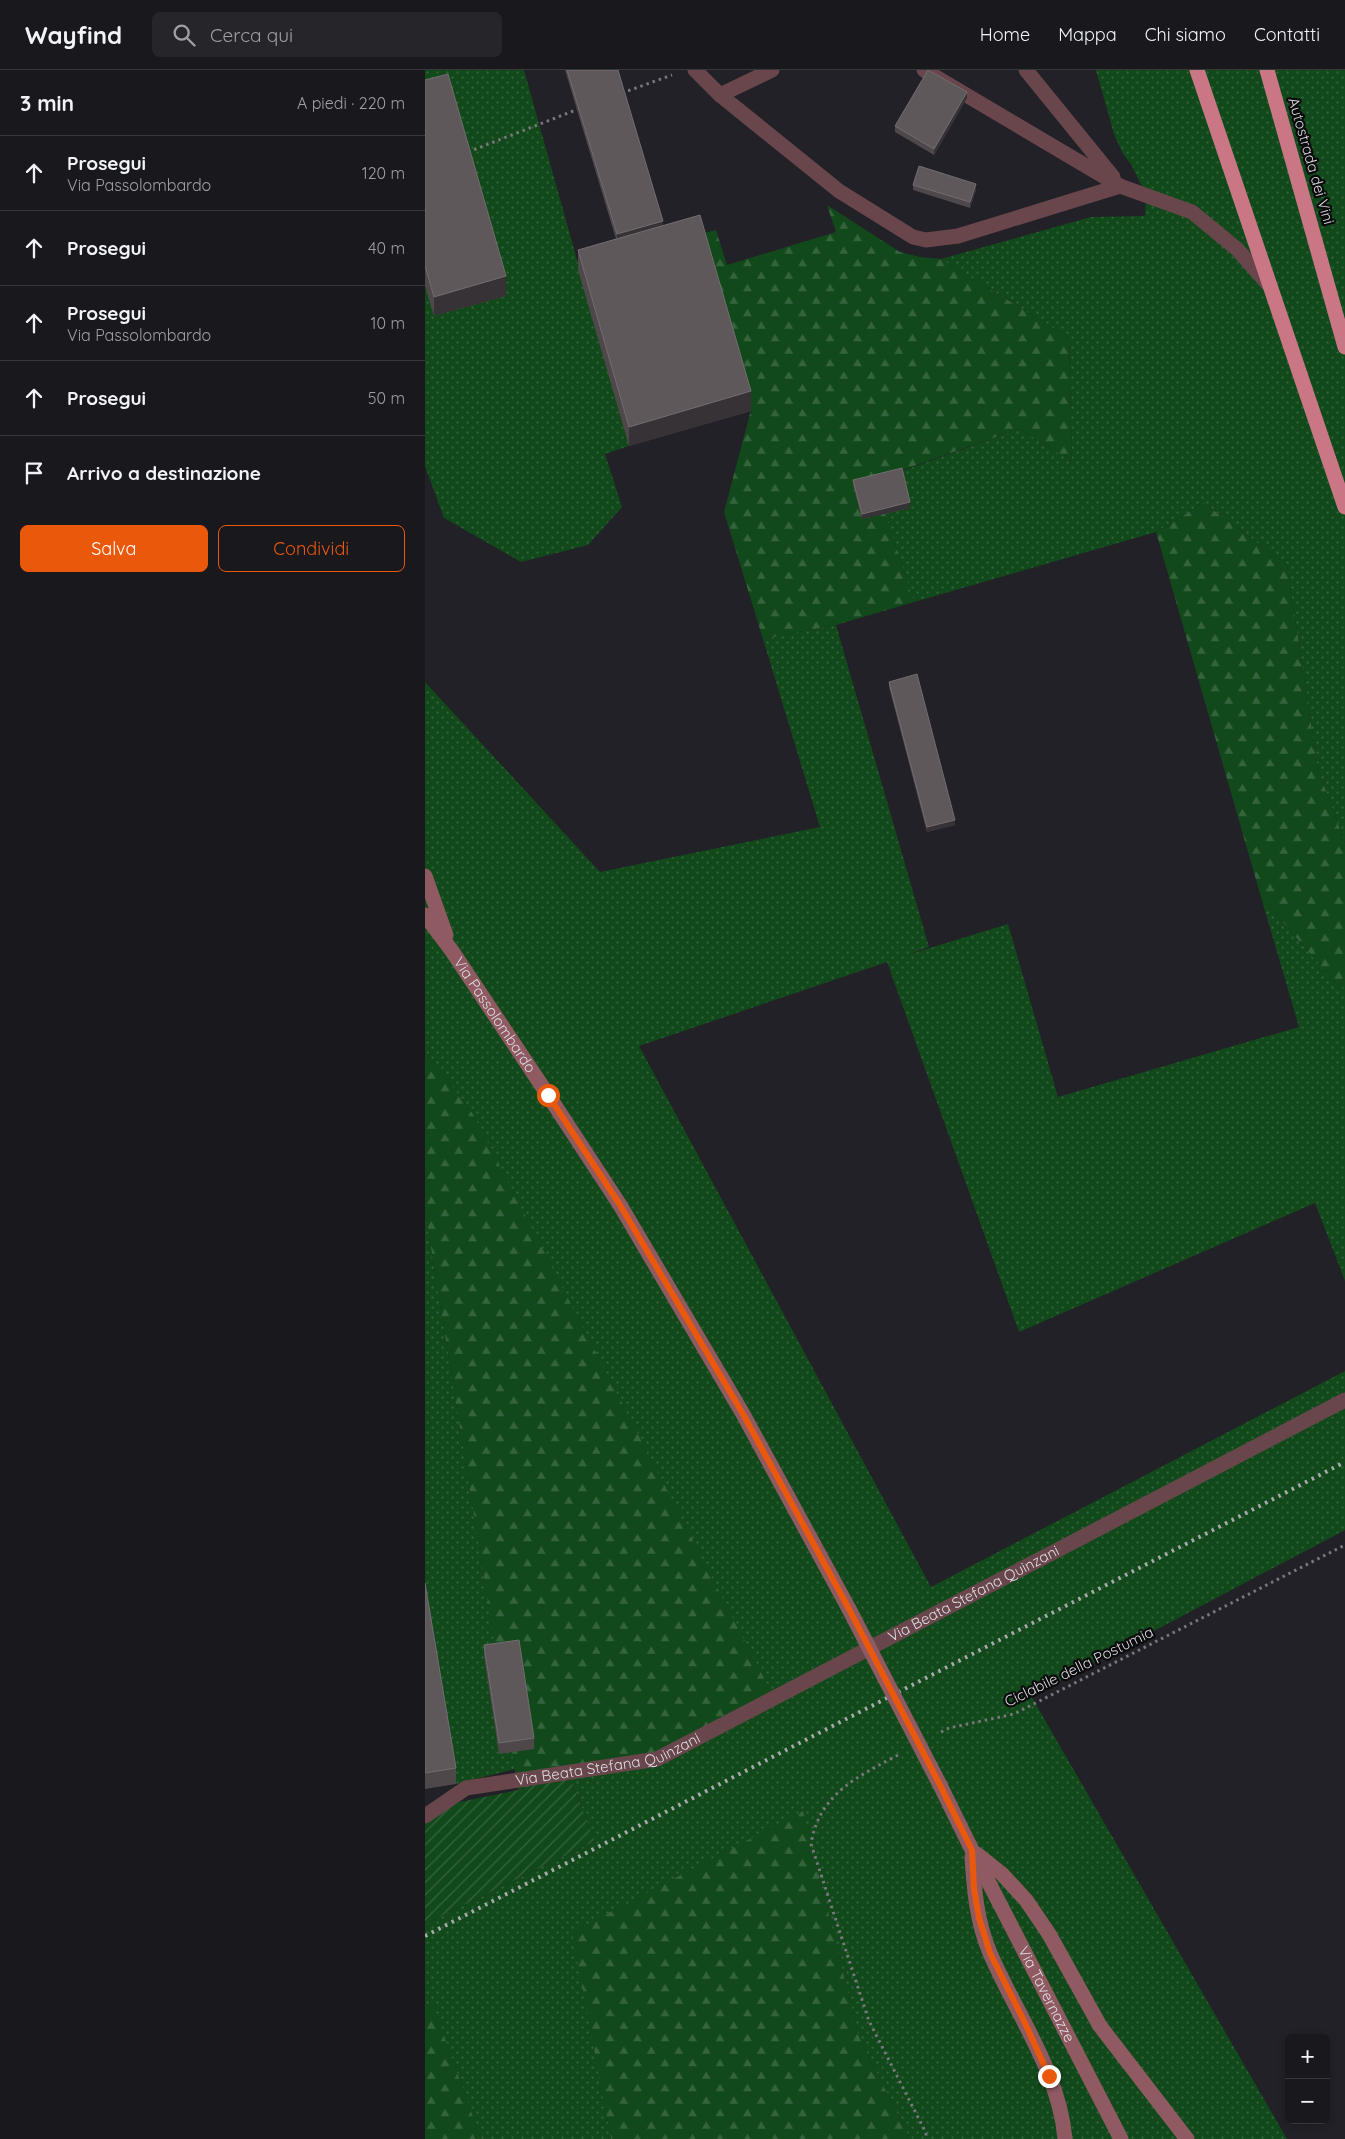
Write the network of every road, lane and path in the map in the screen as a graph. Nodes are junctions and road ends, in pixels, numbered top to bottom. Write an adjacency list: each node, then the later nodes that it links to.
1 (695, 70): 9 (lane)
2 (772, 70): 9 (lane)
3 (924, 70): 12 (lane)
4 (1026, 70): 12 (lane)
5 (1197, 70): 13 (highway)
6 (1267, 70): 14 (highway, Autostrada dei Vini)
7 (678, 73): 8 (path)
8 (619, 94)
9 (720, 94): 12 (lane)
10 (584, 107): 11 (path)
11 (465, 153)
12 (1120, 186): 13 (lane)
13 (1268, 284): 15 (highway)
14 (1345, 347)
15 (1345, 507)
16 (425, 876): 18 (main road)
17 (425, 915): 18 (main road, Via Passolombardo)
18 (451, 951): 24 (main road, Via Passolombardo, bridge)
19 (1345, 1400): 23 (lane, Via Beata Stefana Quinzani)
20 (1345, 1545): 21 (path, Ciclabile della Postumia)
21 (933, 1736)
22 (900, 1754): 25 (path)
23 (425, 1816)
24 (972, 1850): 26 (main road); 27 (main road, Via Tavernazze); 28 (main road)
25 (926, 2139)
26 (1065, 2139)
27 (1121, 2139)
28 (1187, 2139)

